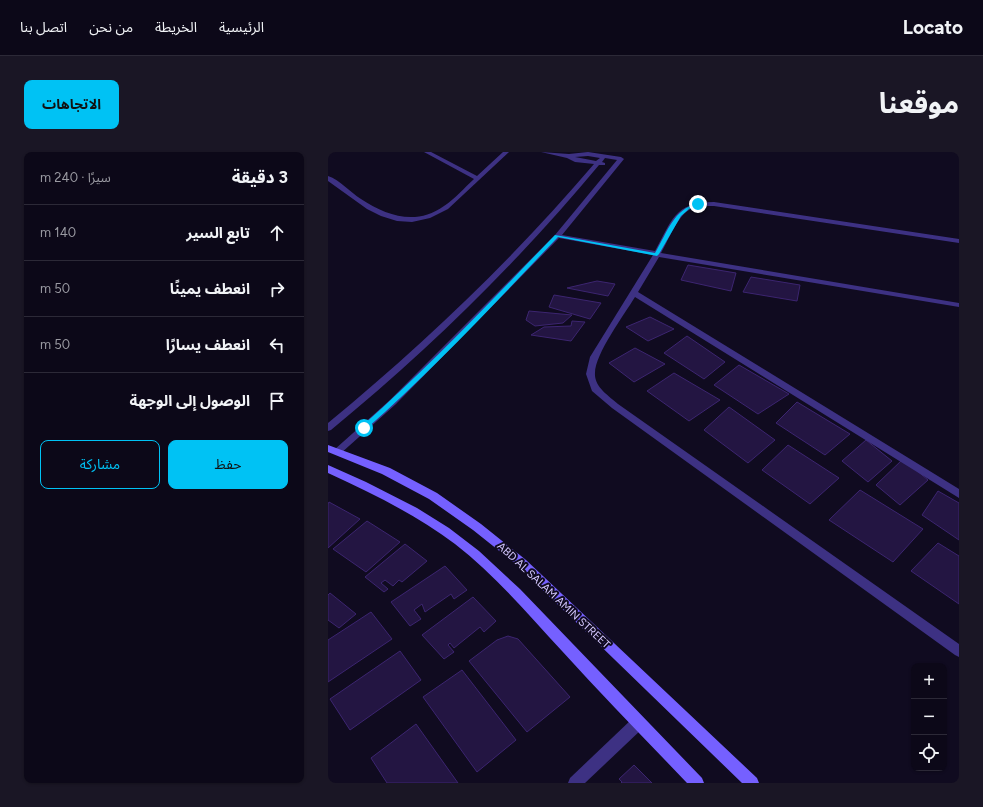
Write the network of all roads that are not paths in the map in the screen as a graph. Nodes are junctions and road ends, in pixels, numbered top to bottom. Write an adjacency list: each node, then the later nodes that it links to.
1 (427, 152): 7 (street)
2 (444, 152): 7 (street)
3 (506, 152): 11 (street)
4 (544, 152): 5 (street)
5 (569, 156): 6 (street); 8 (street)
6 (604, 156): 8 (street); 9 (street)
7 (436, 157): 11 (street)
8 (598, 163): 9 (street); 17 (street)
9 (614, 166): 12 (street)
10 (328, 178): 11 (street)
11 (477, 178)
12 (557, 236): 14 (street); 18 (street)
13 (959, 241): 14 (street)
14 (657, 254): 15 (street); 16 (street)
15 (634, 293): 20 (street); 21 (street)
16 (959, 305)
17 (328, 428)
18 (333, 450): 25 (street, ABD AL SALAM AMIN STREET)
19 (328, 469): 22 (street, ABD AL SALAM AMIN STREET)
20 (959, 494)
21 (959, 651)
22 (638, 723): 23 (street); 24 (street, ABD AL SALAM AMIN STREET)
23 (575, 783)
24 (697, 783)
25 (752, 783)

